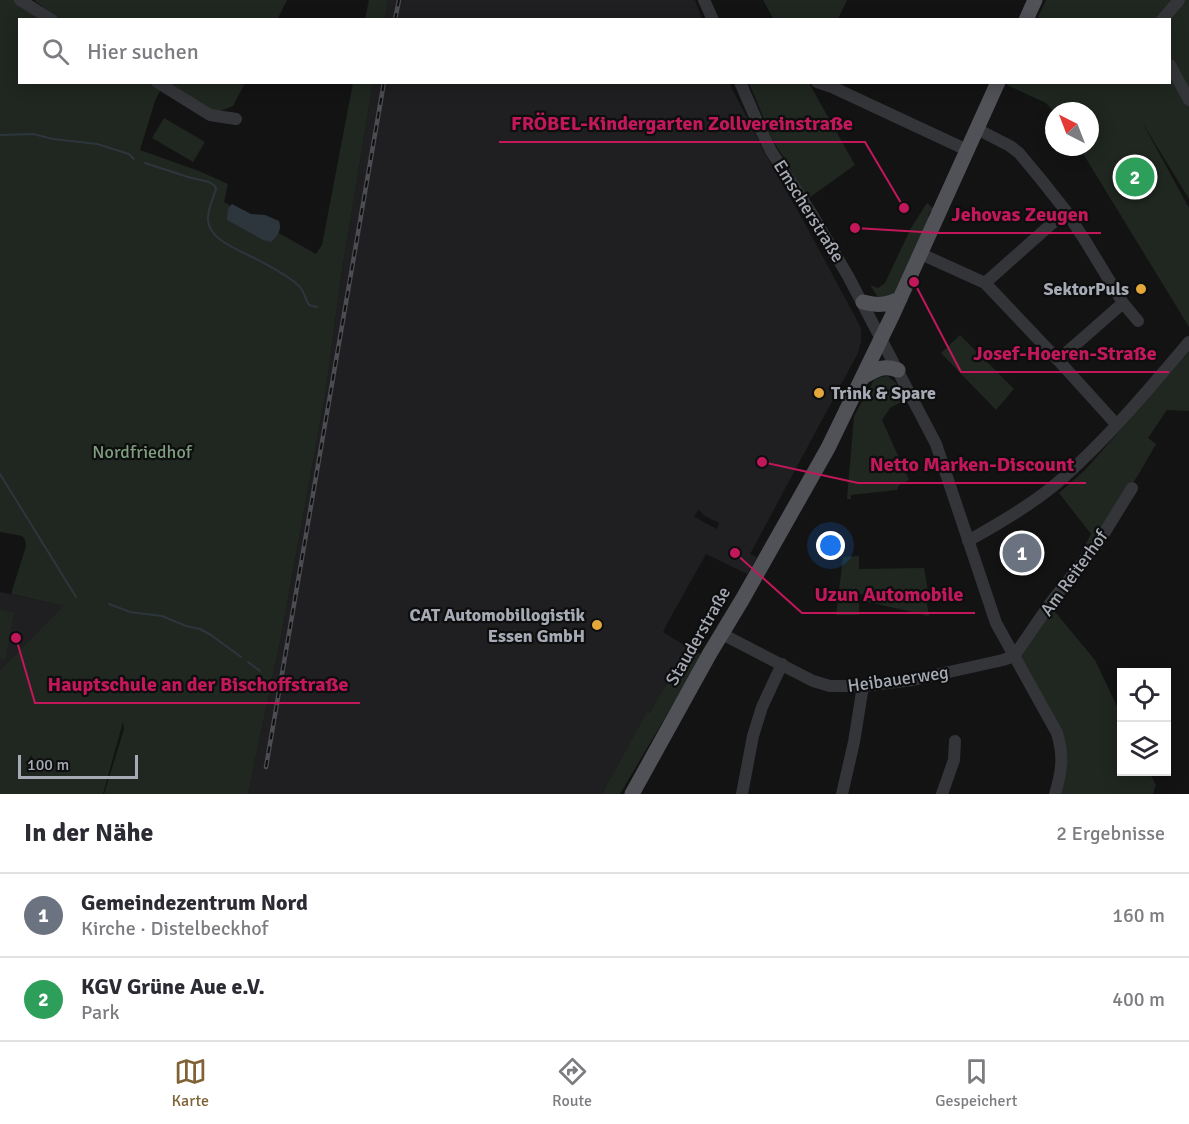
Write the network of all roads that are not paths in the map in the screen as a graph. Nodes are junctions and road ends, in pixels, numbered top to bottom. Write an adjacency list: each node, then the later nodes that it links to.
1 (20, 0): 5 (street)
2 (704, 0): 6 (street)
3 (1035, 0): 7 (main road)
4 (1179, 0): 8 (street)
5 (49, 18)
6 (712, 18)
7 (1027, 18)
8 (1164, 18)
9 (1171, 67): 14 (street)
10 (160, 84): 15 (street)
11 (741, 84): 22 (street, Emscherstraße)
12 (823, 84): 17 (street)
13 (997, 84): 16 (main road, Stauderstraße)
14 (1189, 100)
15 (236, 119)
16 (977, 129): 17 (main road, Stauderstraße); 18 (street)
17 (967, 150): 19 (main road, Stauderstraße)
18 (1066, 211): 20 (street); 23 (street)
19 (921, 254): 20 (street); 21 (main road, Stauderstraße)
20 (985, 284): 27 (street)
21 (900, 299): 22 (main road); 25 (main road, Stauderstraße)
22 (863, 302): 25 (street, Emscherstraße)
23 (1123, 303): 24 (street); 27 (street)
24 (1138, 321)
25 (882, 338): 28 (street, Emscherstraße); 29 (main road, Stauderstraße)
26 (1189, 342): 30 (street)
27 (1058, 360): 30 (street)
28 (898, 370): 29 (main road); 32 (street, Emscherstraße)
29 (863, 376): 33 (main road, Stauderstraße)
30 (1116, 424): 32 (street)
31 (1132, 488): 34 (street, Am Reiterhof)
32 (968, 541): 34 (street, Emscherstraße)
33 (722, 634): 35 (street, Heibauerweg); 38 (main road, Stauderstraße)
34 (1014, 656): 36 (street, Heibauerweg); 42 (street, Emscherstraße)
35 (782, 664): 36 (street, Heibauerweg); 39 (street)
36 (863, 686): 40 (street)
37 (955, 741): 41 (street)
38 (632, 794)
39 (742, 794)
40 (842, 794)
41 (942, 794)
42 (1055, 794)

